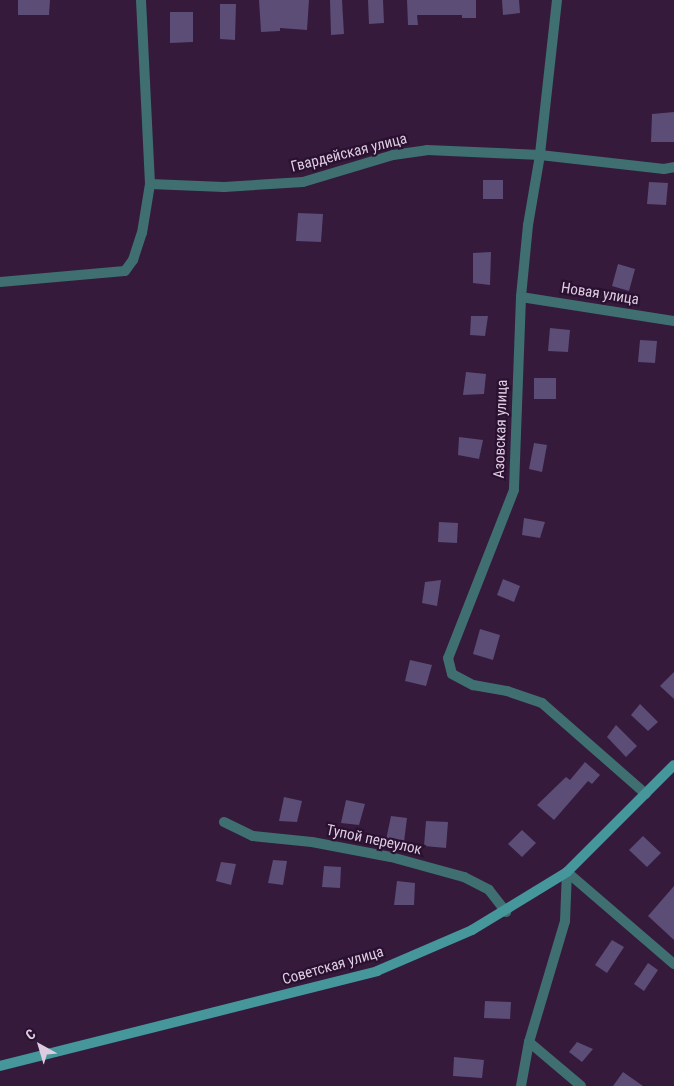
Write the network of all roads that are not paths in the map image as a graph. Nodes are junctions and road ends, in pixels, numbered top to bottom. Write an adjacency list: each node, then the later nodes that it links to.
1 (142, 0): 5 (street)
2 (557, 0): 3 (street, Азовская улица)
3 (540, 155): 4 (street, Гвардейская улица); 5 (street, Гвардейская улица); 7 (street, Азовская улица)
4 (674, 167)
5 (150, 184): 6 (street)
6 (0, 282)
7 (521, 297): 8 (street, Новая улица); 10 (street, Азовская улица)
8 (674, 321)
9 (672, 770): 10 (street, Советская улица)
10 (646, 794): 12 (street, Советская улица)
11 (224, 822): 13 (street, Тупой переулок)
12 (567, 872): 13 (street, Советская улица); 14 (street); 15 (street)
13 (506, 912): 16 (street, Советская улица)
14 (674, 964)
15 (529, 1042): 17 (street); 18 (street)
16 (0, 1066)
17 (521, 1086)
18 (581, 1086)

